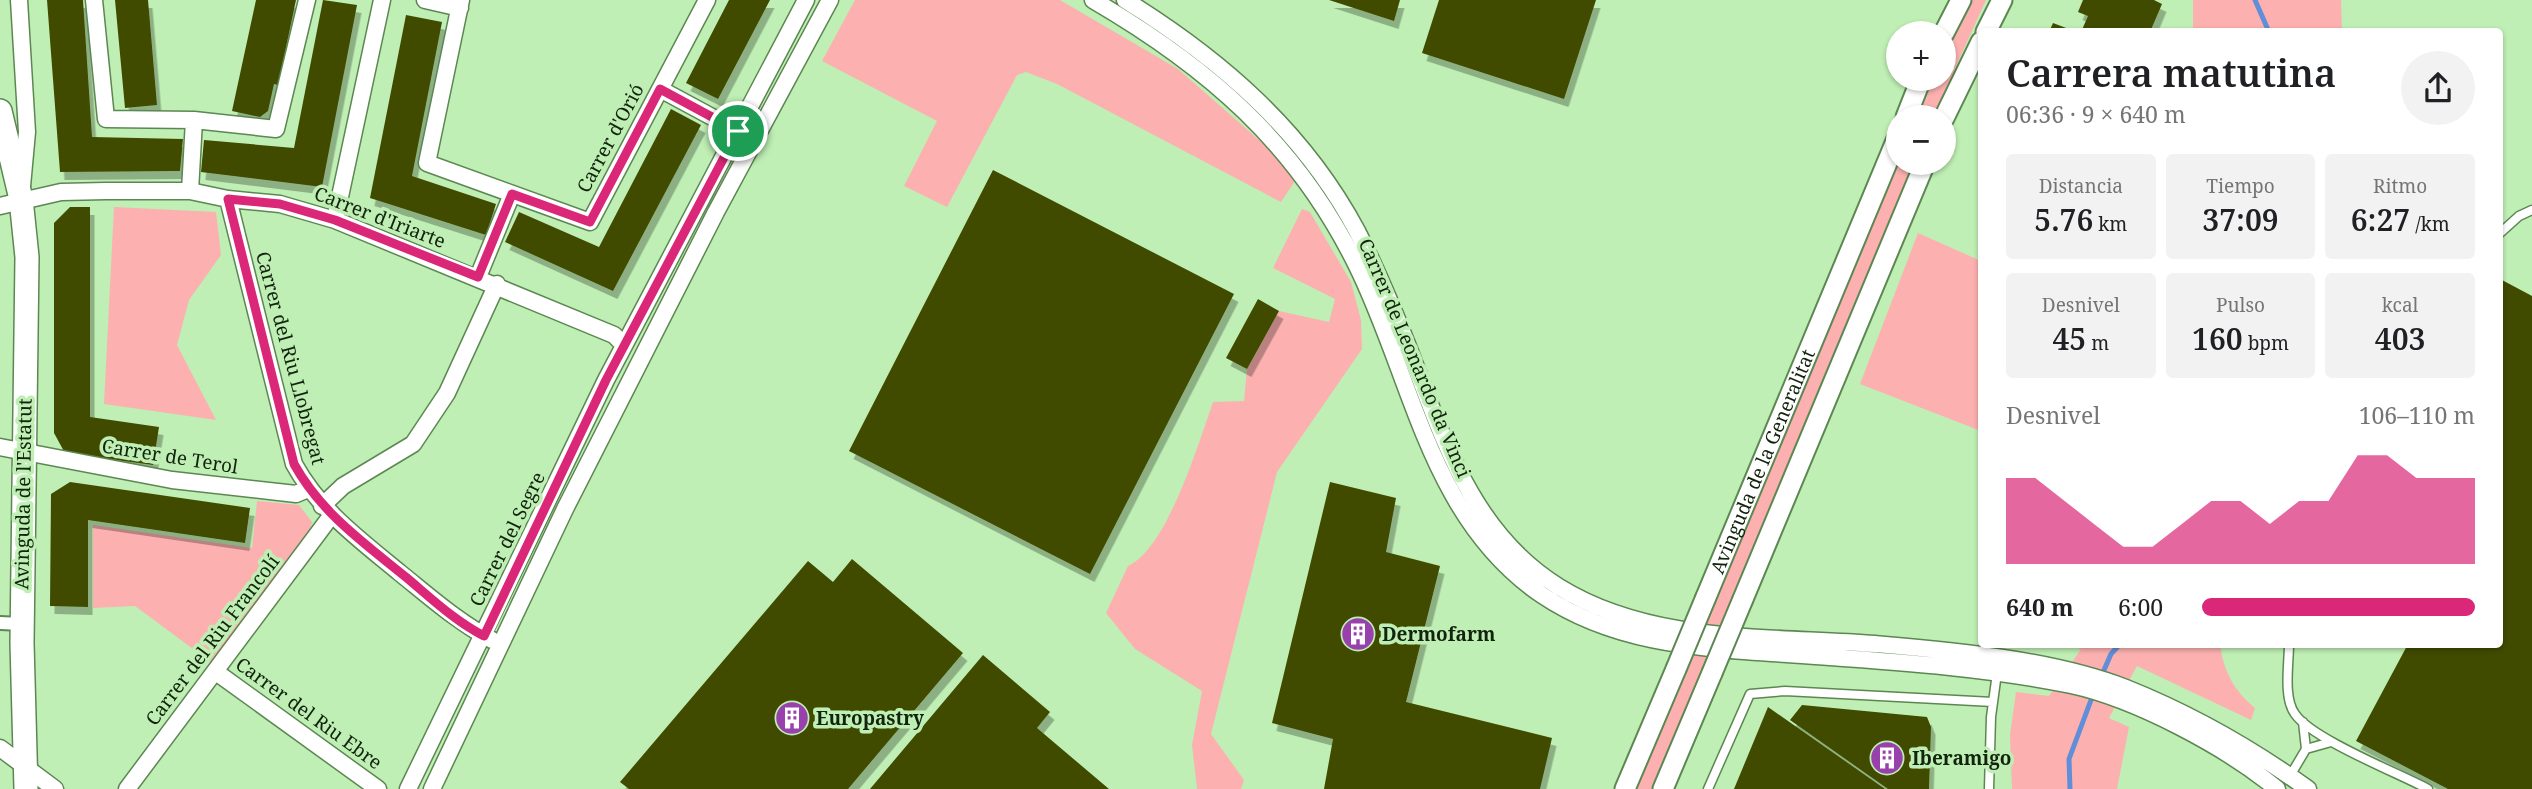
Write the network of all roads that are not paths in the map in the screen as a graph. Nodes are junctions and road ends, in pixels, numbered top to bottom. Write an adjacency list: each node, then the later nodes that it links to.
1 (19, 0): 27 (street, Avinguda de l'Estatut)
2 (94, 0): 20 (street)
3 (307, 0): 20 (street)
4 (382, 0): 29 (street)
5 (425, 0): 13 (street)
6 (707, 0): 17 (street, Carrer d'Orió)
7 (806, 0): 21 (street, Carrer del Segre)
8 (830, 0): 40 (street, Carrer del Segre)
9 (1093, 0): 43 (street, Carrer de Leonardo da Vinci)
10 (1125, 0): 44 (street, Carrer de Leonardo da Vinci)
11 (1961, 0): 14 (street)
12 (2002, 0): 15 (street)
13 (461, 4): 25 (street)
14 (1950, 21)
15 (1988, 28)
16 (1978, 48): 18 (street)
17 (660, 89): 21 (street); 25 (street, Carrer d'Orió)
18 (1950, 105)
19 (0, 111): 27 (main road, Avinguda de l'Estatut)
20 (194, 120): 24 (street)
21 (738, 131): 33 (street, Carrer del Segre)
22 (1886, 165): 58 (street, Avinguda de la Generalitat, bridge)
23 (1920, 175): 59 (street, Avinguda de la Generalitat, bridge)
24 (190, 191): 26 (street, Carrer d'Iriarte); 27 (street, Carrer d'Iriarte)
25 (512, 194): 31 (street)
26 (228, 199): 29 (street, Carrer d'Iriarte); 36 (street, Carrer del Riu Llobregat)
27 (11, 202): 35 (main road, Avinguda de l'Estatut)
28 (2532, 210): 30 (lane)
29 (335, 220): 31 (street, Carrer d'Iriarte)
30 (2503, 230)
31 (478, 277): 32 (street, Carrer d'Iriarte)
32 (497, 284): 33 (street, Carrer d'Iriarte); 37 (street, Carrer del Riu Francolí)
33 (624, 345): 39 (street, Carrer del Segre)
34 (0, 447): 35 (street, Carrer de Terol)
35 (25, 453): 36 (street, Carrer de Terol); 38 (main road, Avinguda de l'Estatut)
36 (308, 489): 37 (street, Carrer del Riu Llobregat)
37 (327, 511): 39 (street, Carrer del Riu Llobregat); 42 (street, Carrer del Riu Francolí)
38 (11, 623): 52 (main road, Avinguda de l'Estatut)
39 (484, 636): 40 (street, Carrer del Riu Llobregat); 56 (street, Carrer del Segre)
40 (500, 644): 57 (street, Carrer del Segre)
41 (2289, 648): 47 (lane)
42 (216, 672): 54 (street, Carrer del Riu Francolí); 55 (street, Carrer del Riu Ebre)
43 (1997, 673): 44 (street, Carrer de Leonardo da Vinci); 46 (lane)
44 (2054, 676): 45 (street, Carrer de Leonardo da Vinci)
45 (2121, 694): 51 (street); 62 (street)
46 (1993, 702): 60 (lane); 61 (lane)
47 (2303, 722): 48 (lane); 50 (lane)
48 (2331, 742): 50 (lane); 64 (lane)
49 (0, 748): 52 (street)
50 (2306, 749): 51 (lane)
51 (2290, 776): 63 (street)
52 (26, 778): 53 (street)
53 (55, 789)
54 (127, 789)
55 (378, 789)
56 (408, 789)
57 (432, 789)
58 (1625, 789)
59 (1663, 789)
60 (1708, 789)
61 (1989, 789)
62 (2277, 789)
63 (2308, 789)
64 (2428, 789)

